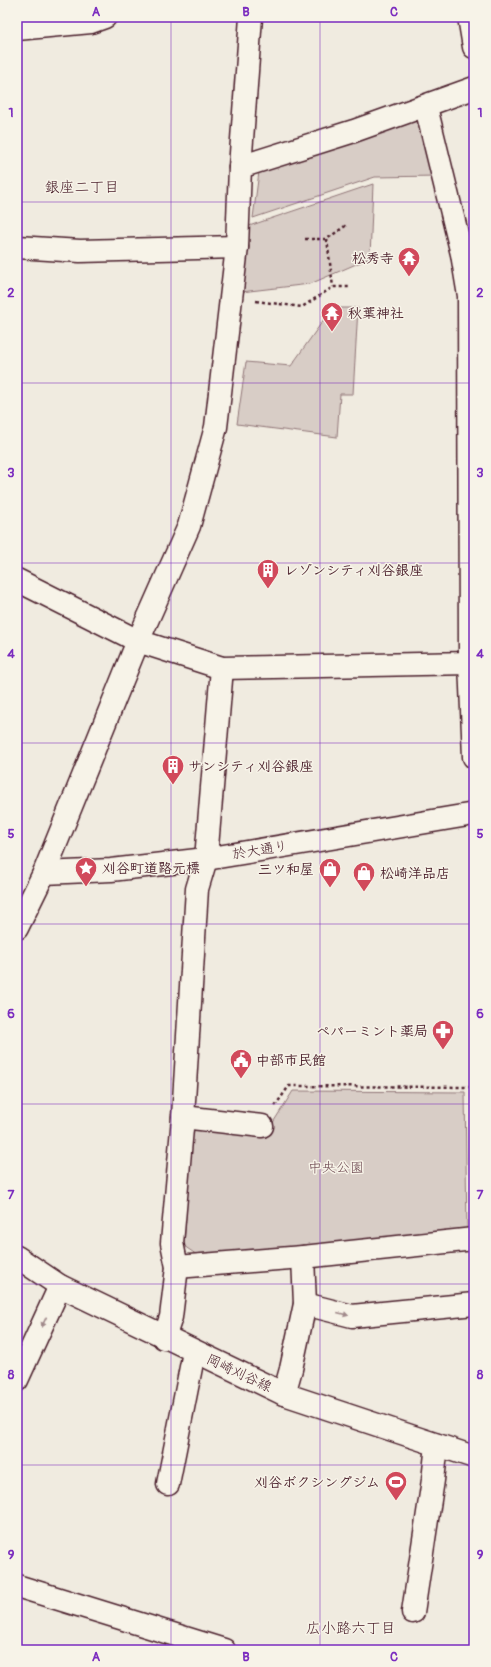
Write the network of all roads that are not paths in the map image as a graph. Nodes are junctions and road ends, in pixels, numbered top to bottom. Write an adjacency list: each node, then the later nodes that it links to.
1 (105, 17): 4 (street)
2 (251, 17): 8 (street)
3 (469, 17): 5 (street)
4 (17, 29)
5 (474, 47)
6 (474, 88): 7 (street)
7 (426, 107): 8 (street); 11 (street)
8 (240, 167): 9 (street)
9 (237, 246): 10 (street); 14 (street)
10 (17, 247)
11 (468, 253): 12 (street)
12 (472, 296): 15 (street)
13 (17, 580): 14 (street)
14 (138, 641): 16 (street); 20 (street)
15 (470, 663): 16 (street); 17 (street)
16 (222, 668): 19 (street)
17 (474, 757)
18 (474, 814): 19 (street, 於大通り)
19 (206, 859): 20 (street, 於大通り); 22 (street)
20 (44, 873): 21 (street)
21 (17, 928)
22 (183, 1117): 23 (street); 27 (street)
23 (262, 1126)
24 (474, 1238): 26 (street)
25 (17, 1257): 28 (street, 岡崎刈谷線)
26 (303, 1257): 27 (street); 29 (street)
27 (177, 1267): 31 (street)
28 (60, 1286): 31 (street, 岡崎刈谷線); 33 (street, one-way to 33)
29 (305, 1304): 30 (street, one-way to 30); 34 (street)
30 (474, 1304)
31 (164, 1338): 32 (street, 岡崎刈谷線)
32 (194, 1352): 34 (street, 岡崎刈谷線); 37 (street)
33 (17, 1380)
34 (284, 1394): 35 (street, 岡崎刈谷線)
35 (437, 1445): 36 (street, 岡崎刈谷線); 39 (street)
36 (474, 1457)
37 (168, 1484)
38 (17, 1586): 40 (street)
39 (413, 1612)
40 (224, 1650)

